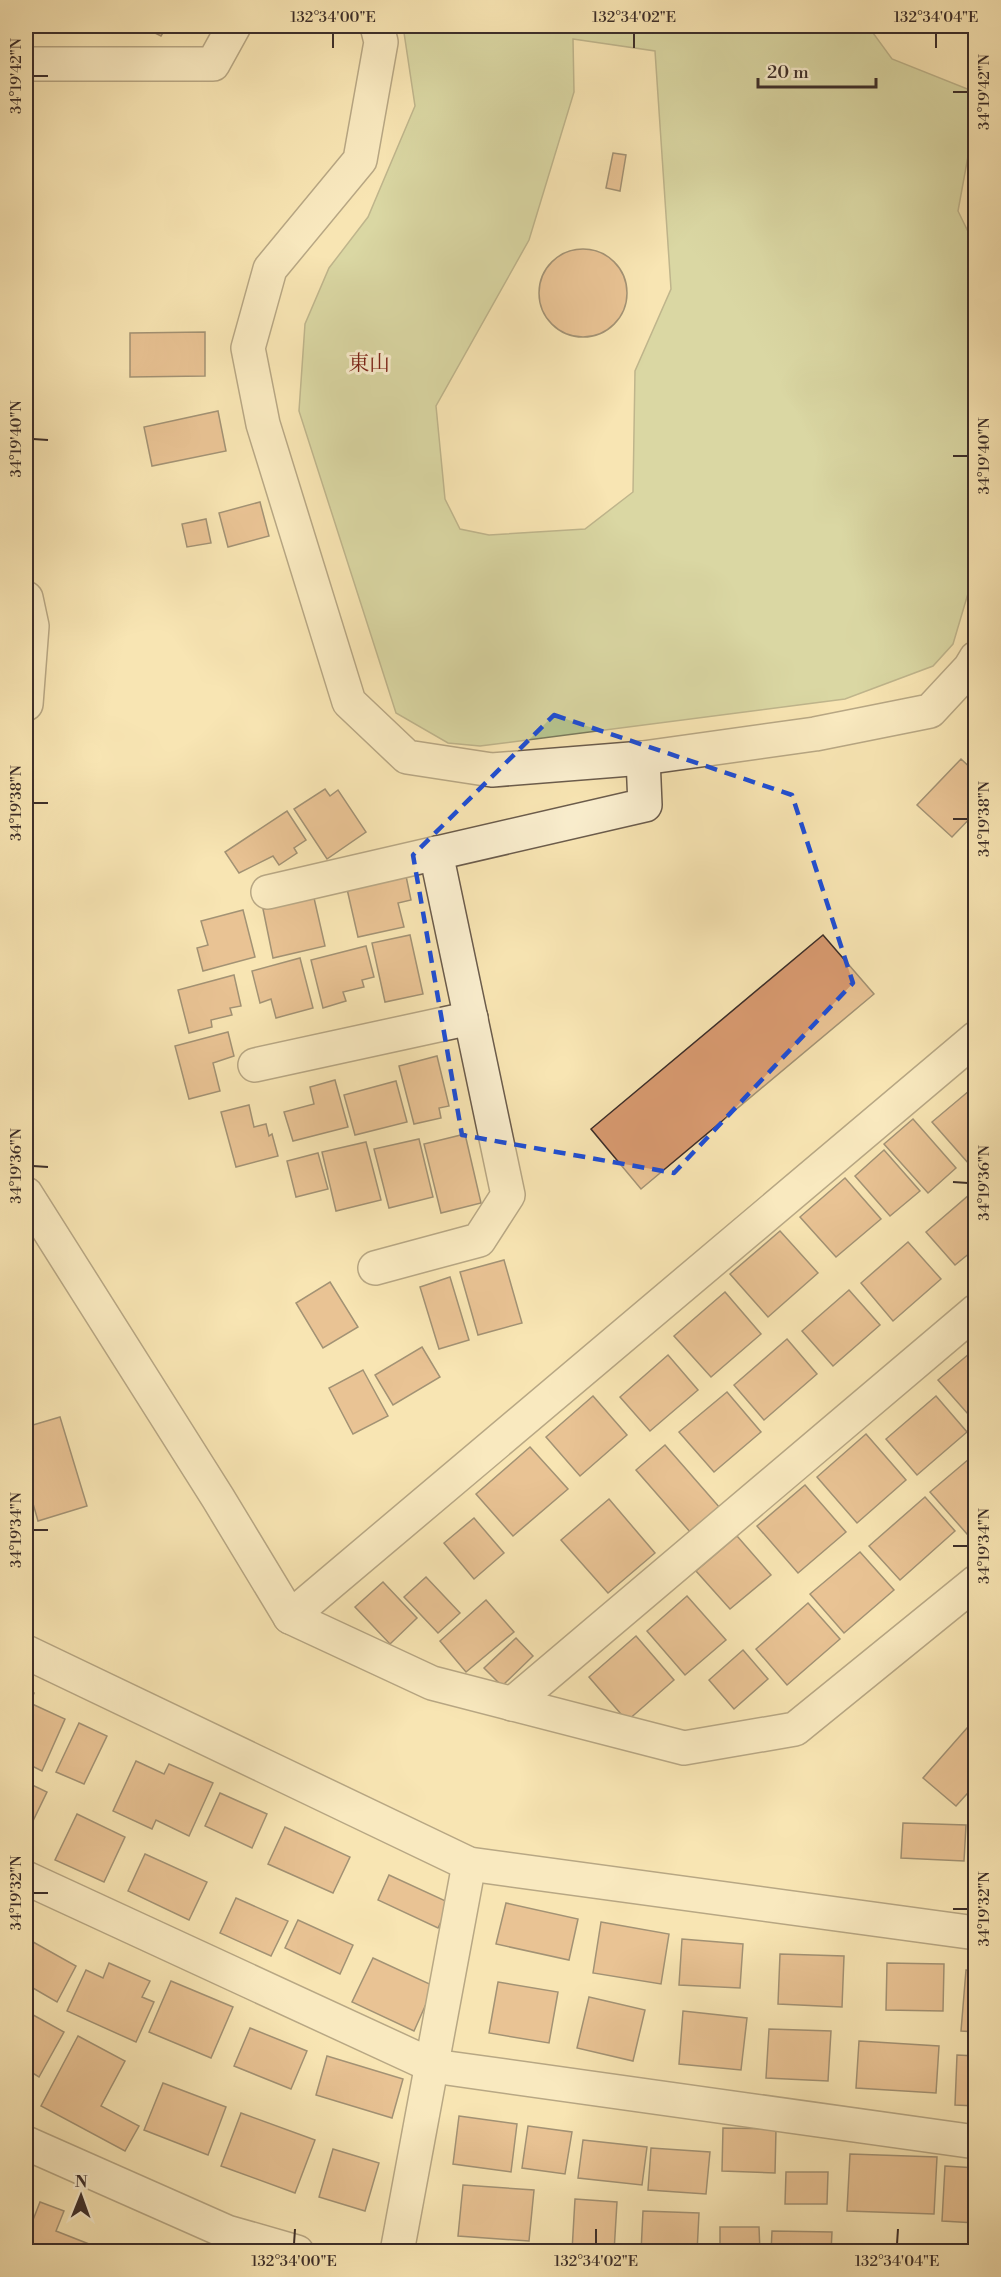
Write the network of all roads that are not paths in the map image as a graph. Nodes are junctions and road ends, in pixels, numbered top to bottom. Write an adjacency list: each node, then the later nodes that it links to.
1 (234, 26): 3 (street)
2 (377, 26): 7 (street)
3 (26, 64)
4 (26, 598): 6 (street)
5 (975, 658): 7 (street)
6 (26, 704)
7 (643, 758): 8 (street)
8 (436, 853): 9 (street); 10 (street)
9 (268, 891)
10 (471, 1018): 12 (street); 14 (street)
11 (975, 1038): 17 (street)
12 (255, 1065)
13 (26, 1194): 17 (street)
14 (375, 1268)
15 (975, 1311): 19 (street)
16 (975, 1582): 19 (street)
17 (290, 1617): 19 (street)
18 (26, 1652): 20 (street)
19 (512, 1704)
20 (469, 1864): 22 (street); 23 (street)
21 (26, 1878): 23 (street)
22 (975, 1933)
23 (433, 2066): 24 (street); 28 (street)
24 (975, 2142)
25 (26, 2143): 26 (street)
26 (225, 2242): 27 (street)
27 (297, 2252)
28 (397, 2252)

